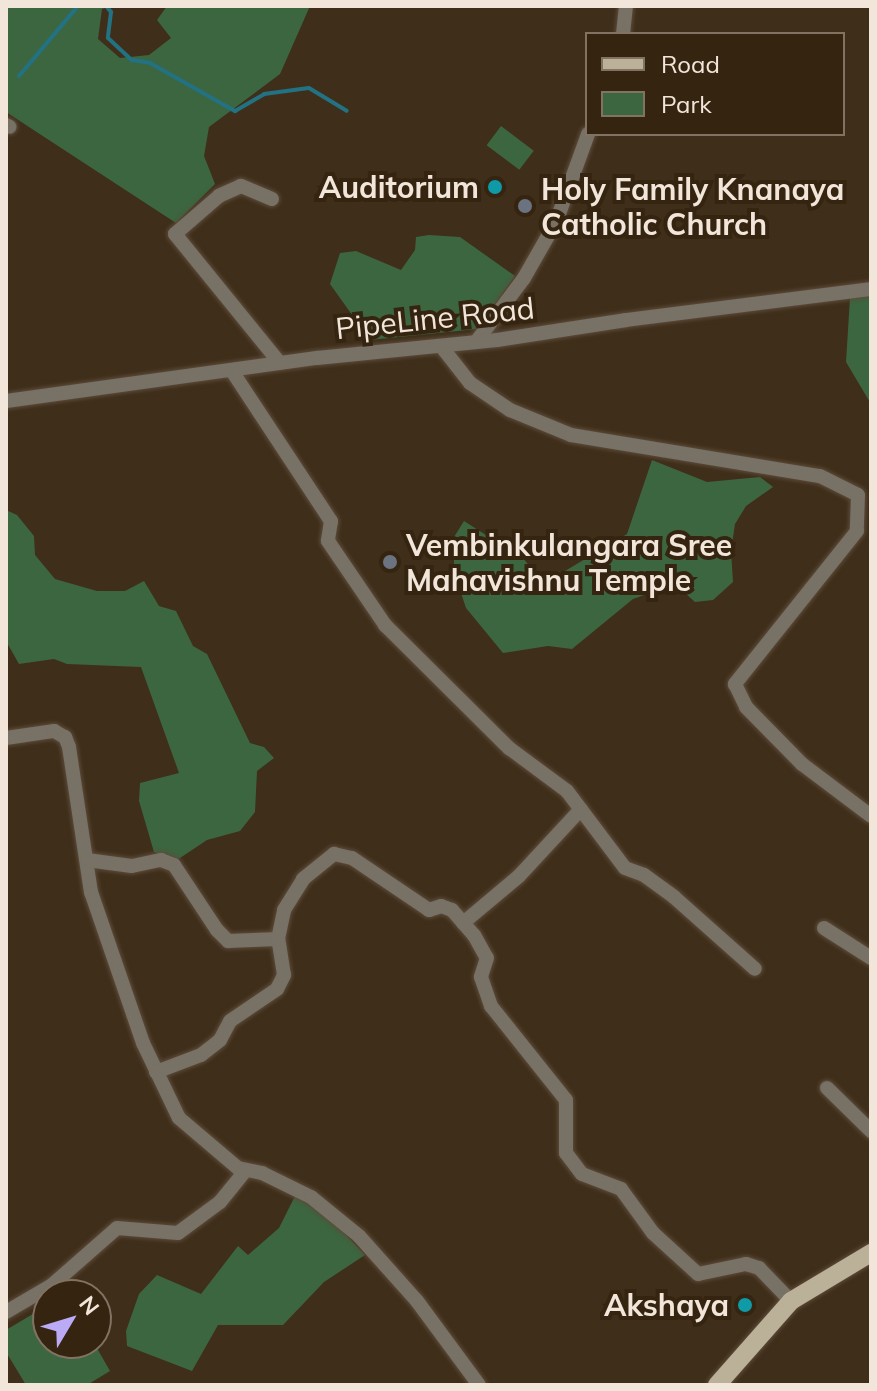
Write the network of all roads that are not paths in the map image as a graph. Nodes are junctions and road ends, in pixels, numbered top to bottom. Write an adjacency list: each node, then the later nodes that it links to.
1 (626, 6): 2 (street)
2 (623, 32)
3 (587, 136): 6 (street)
4 (272, 199): 8 (street)
5 (871, 289): 6 (street, PipeLine Road)
6 (476, 342): 7 (street, PipeLine Road)
7 (441, 346): 8 (street, PipeLine Road); 13 (street)
8 (280, 363): 9 (street, PipeLine Road)
9 (232, 371): 10 (street, PipeLine Road); 12 (street)
10 (6, 401)
11 (6, 738): 14 (street)
12 (581, 809): 15 (street); 19 (street)
13 (871, 816)
14 (87, 860): 17 (street); 20 (street)
15 (463, 923): 17 (street); 25 (street)
16 (824, 928): 18 (street)
17 (278, 939): 20 (street)
18 (871, 958)
19 (755, 969)
20 (156, 1072): 23 (street)
21 (827, 1088): 22 (street)
22 (871, 1131)
23 (246, 1170): 26 (street); 27 (street)
24 (871, 1253): 25 (main road)
25 (791, 1301): 28 (main road)
26 (6, 1312)
27 (479, 1385)
28 (717, 1385)

